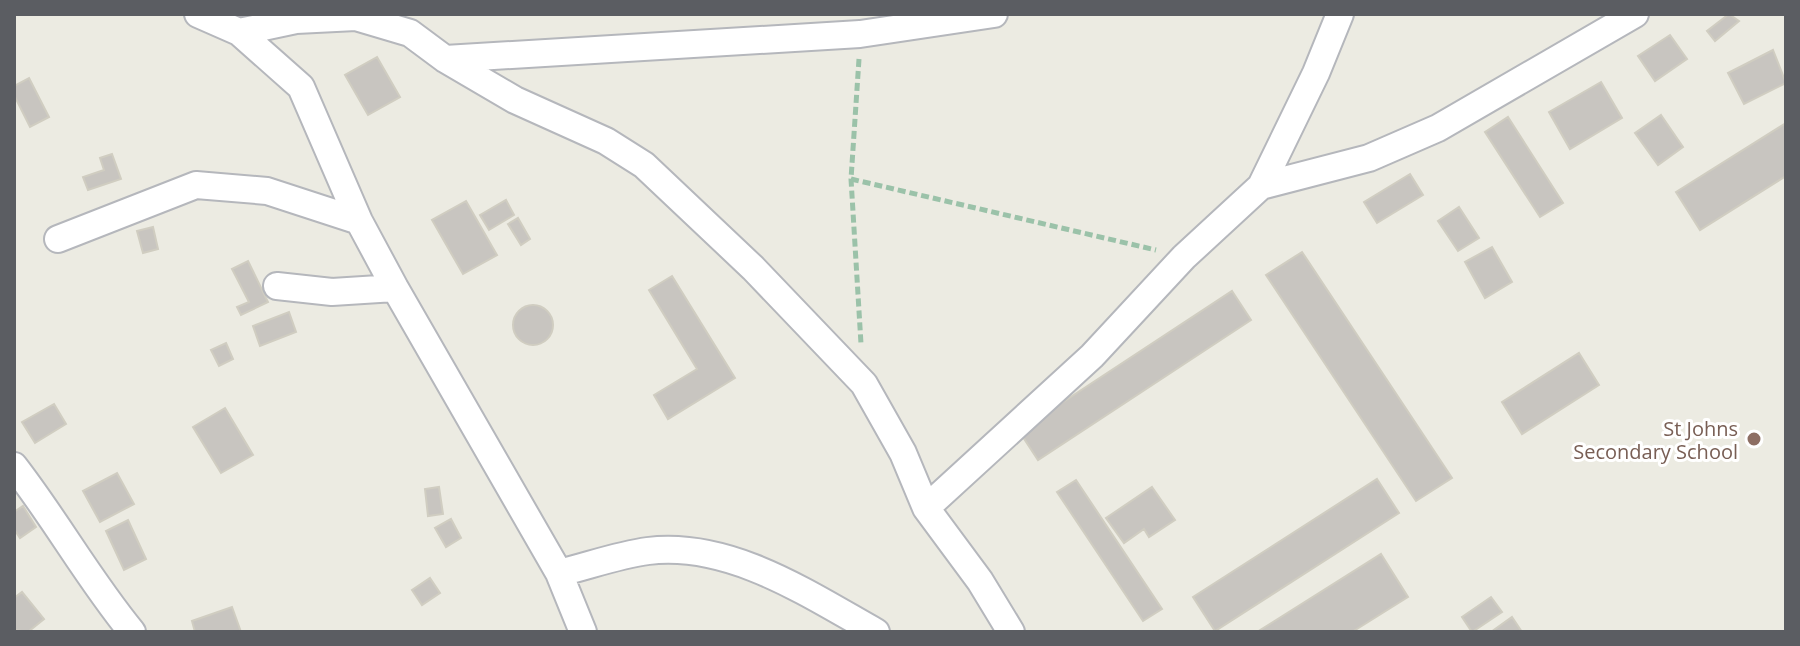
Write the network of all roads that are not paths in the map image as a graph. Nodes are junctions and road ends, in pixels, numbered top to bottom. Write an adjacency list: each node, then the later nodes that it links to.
1 (198, 14): 6 (street)
2 (994, 14): 7 (street)
3 (1340, 14): 8 (street)
4 (1635, 14): 8 (street)
5 (358, 15): 6 (street); 7 (street)
6 (239, 32): 9 (street)
7 (445, 59): 14 (street)
8 (1261, 186): 14 (street)
9 (359, 221): 10 (street); 12 (street)
10 (58, 239)
11 (277, 286): 12 (street)
12 (395, 288): 15 (street)
13 (14, 466): 16 (street)
14 (926, 508): 19 (street)
15 (559, 573): 17 (street); 18 (street)
16 (132, 632)
17 (583, 632)
18 (876, 632)
19 (1011, 632)

